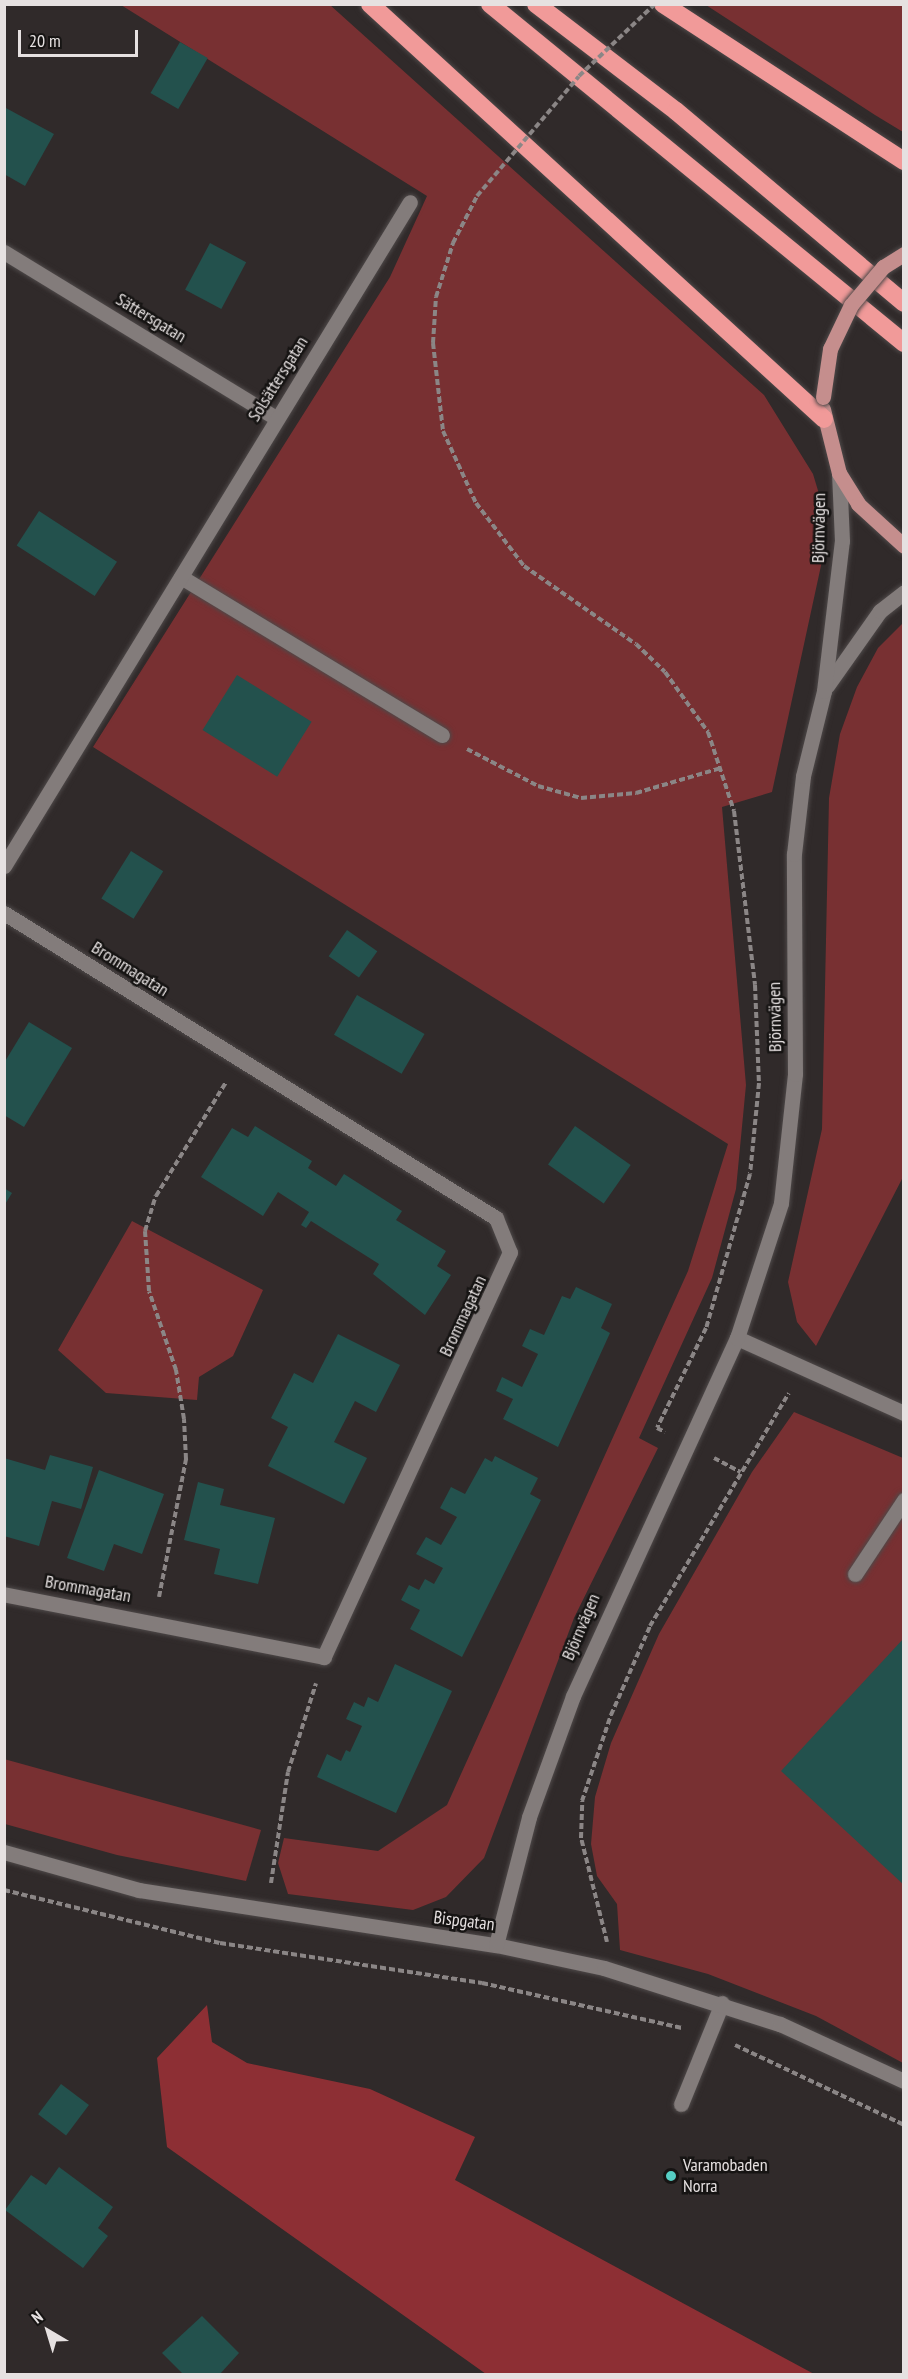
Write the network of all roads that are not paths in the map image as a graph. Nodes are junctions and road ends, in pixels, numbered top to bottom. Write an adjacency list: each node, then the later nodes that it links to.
1 (370, 4): 12 (highway)
2 (490, 4): 10 (highway)
3 (536, 4): 9 (highway)
4 (663, 4): 5 (highway)
5 (903, 161)
6 (410, 202): 11 (street, Solsättersgatan)
7 (4, 252): 11 (street, Sättersgatan)
8 (903, 254): 12 (main road, bridge)
9 (903, 303)
10 (903, 343)
11 (276, 418): 15 (street, Solsättersgatan)
12 (824, 419): 13 (main road)
13 (839, 474): 14 (main road); 17 (street, Björnvägen)
14 (903, 546)
15 (181, 577): 18 (street); 19 (street, Solsättersgatan)
16 (903, 592): 17 (street, Björnvägen)
17 (824, 691): 21 (street, Björnvägen)
18 (442, 735)
19 (4, 866)
20 (4, 913): 25 (street, Brommagatan)
21 (737, 1338): 22 (street); 27 (street, Björnvägen)
22 (903, 1413)
23 (903, 1500): 24 (street)
24 (855, 1574)
25 (4, 1594)
26 (4, 1852): 27 (street, Bispgatan)
27 (496, 1945): 28 (street, Bispgatan)
28 (722, 2003): 29 (street, Bispgatan); 30 (street)
29 (903, 2081)
30 (681, 2104)

